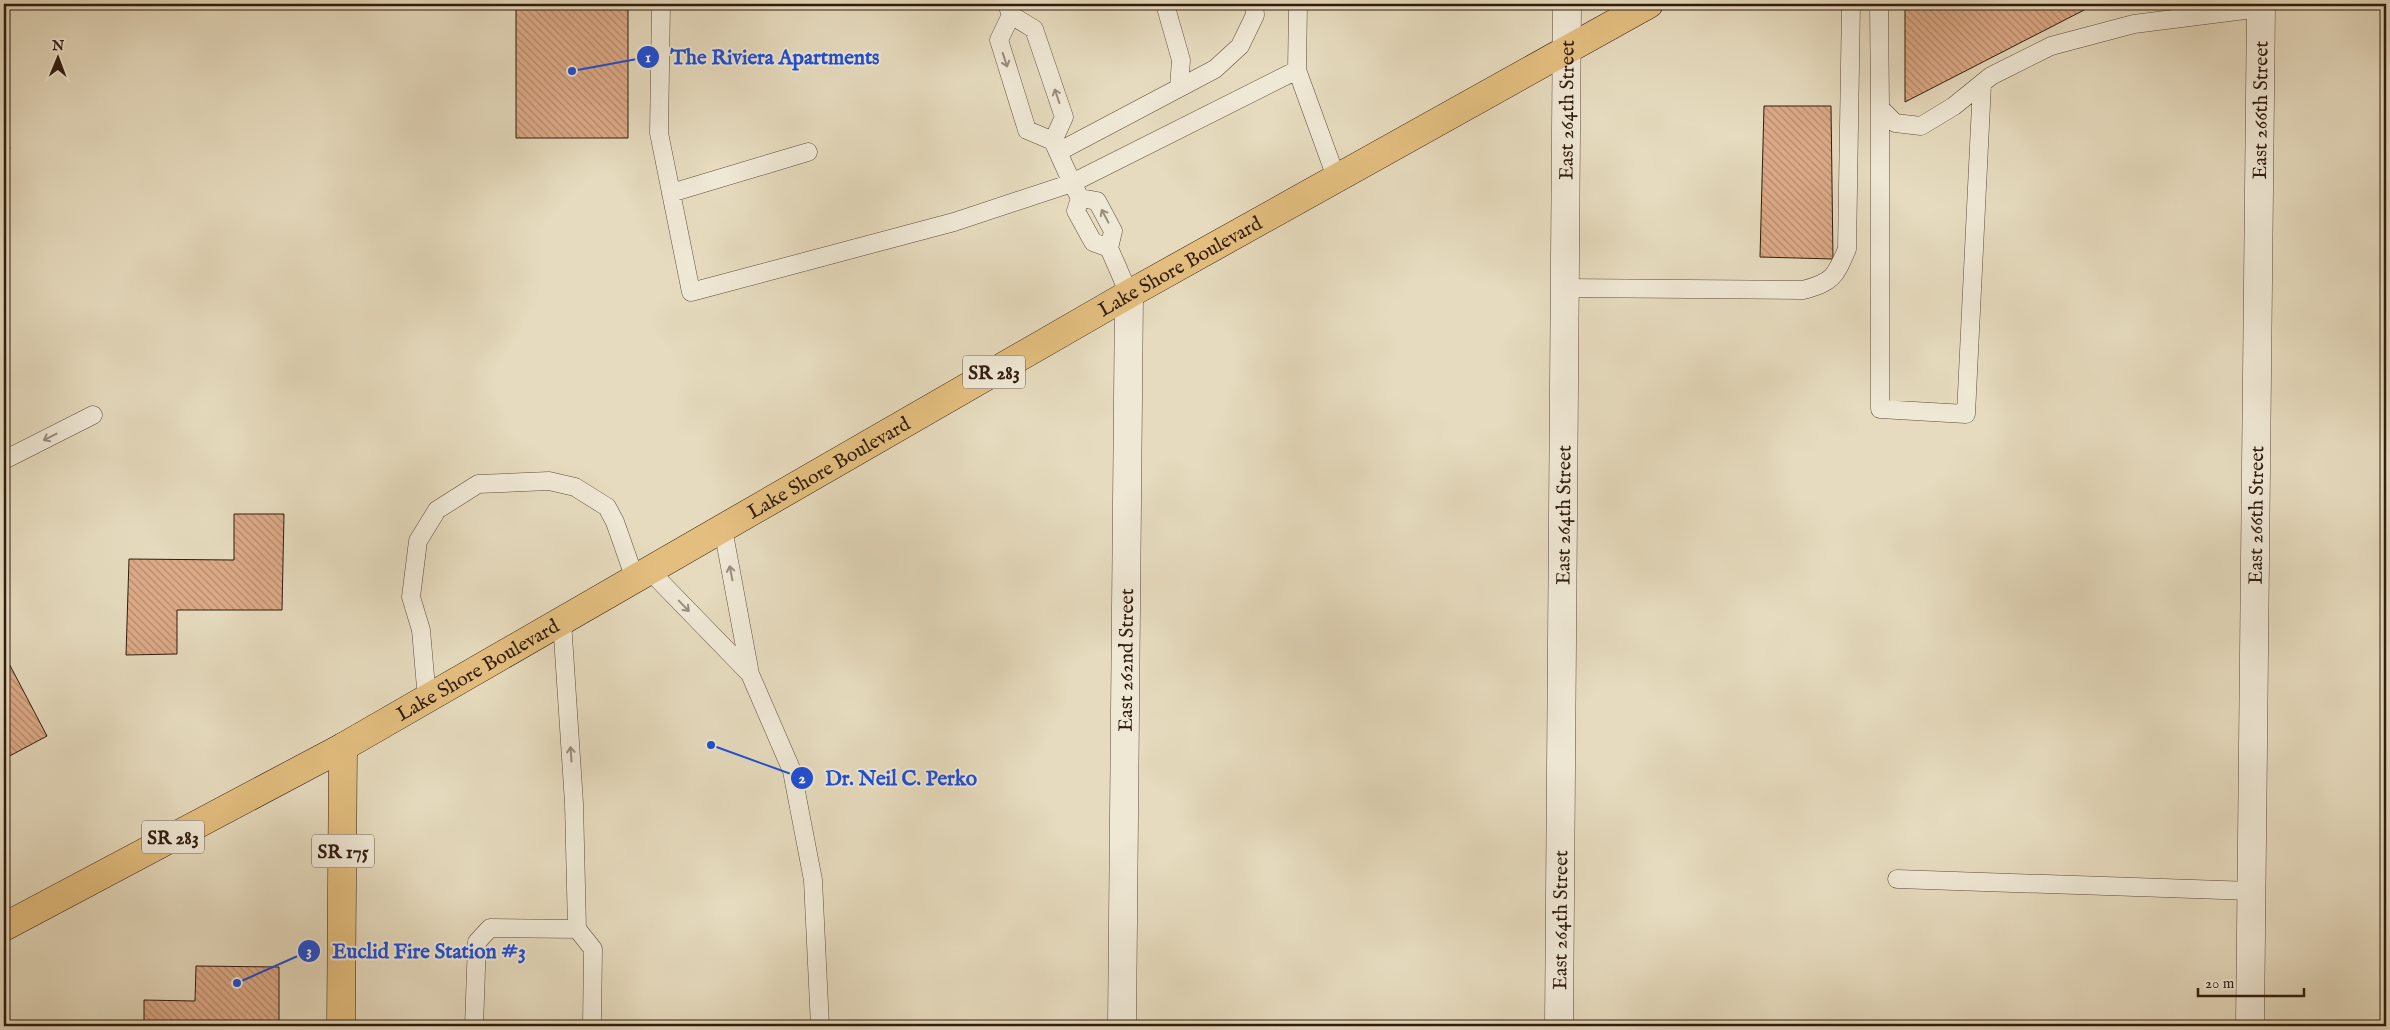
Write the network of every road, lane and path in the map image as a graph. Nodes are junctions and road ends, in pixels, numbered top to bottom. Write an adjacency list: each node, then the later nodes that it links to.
1 (661, 4): 20 (lane)
2 (1165, 4): 14 (lane)
3 (1254, 4): 14 (lane)
4 (1298, 4): 12 (lane)
5 (1567, 4): 11 (street, East 264th Street)
6 (1650, 4): 11 (main road, Lake Shore Boulevard / SR 283)
7 (1851, 4): 21 (lane)
8 (1879, 4): 15 (lane)
9 (2261, 6): 13 (lane); 32 (street, East 266th Street)
10 (1009, 10): 16 (lane, one-way to 10); 16 (lane, one-way to 16)
11 (1567, 51): 18 (main road, Lake Shore Boulevard / SR 283); 21 (street, East 264th Street)
12 (1297, 70): 18 (lane); 19 (lane)
13 (1982, 84): 15 (lane); 15 (lane)
14 (1180, 88): 16 (lane)
15 (1880, 108)
16 (1055, 146): 19 (lane)
17 (808, 152): 20 (lane)
18 (1337, 180): 22 (main road, Lake Shore Boulevard / SR 283)
19 (1076, 190): 20 (lane); 22 (lane)
20 (671, 193)
21 (1565, 288): 40 (street, East 264th Street)
22 (1129, 294): 25 (main road, Lake Shore Boulevard / SR 283); 39 (street, East 262nd Street)
23 (93, 415): 24 (lane, one-way to 24)
24 (4, 460)
25 (723, 529): 26 (main road, Lake Shore Boulevard / SR 283); 28 (lane, one-way to 25)
26 (643, 575): 27 (main road, Lake Shore Boulevard / SR 283); 28 (lane, one-way to 28); 29 (lane)
27 (562, 621): 29 (main road, Lake Shore Boulevard / SR 283); 34 (lane, one-way to 27)
28 (750, 674): 38 (lane)
29 (427, 699): 30 (main road, Lake Shore Boulevard / SR 283)
30 (343, 747): 33 (main road, Lake Shore Boulevard / SR 283); 35 (main road, SR 175)
31 (1897, 879): 32 (lane)
32 (2252, 891): 41 (street, East 266th Street)
33 (4, 927)
34 (577, 929): 36 (lane); 37 (lane)
35 (341, 1026)
36 (474, 1026)
37 (592, 1026)
38 (820, 1026)
39 (1122, 1026)
40 (1559, 1026)
41 (2250, 1026)

